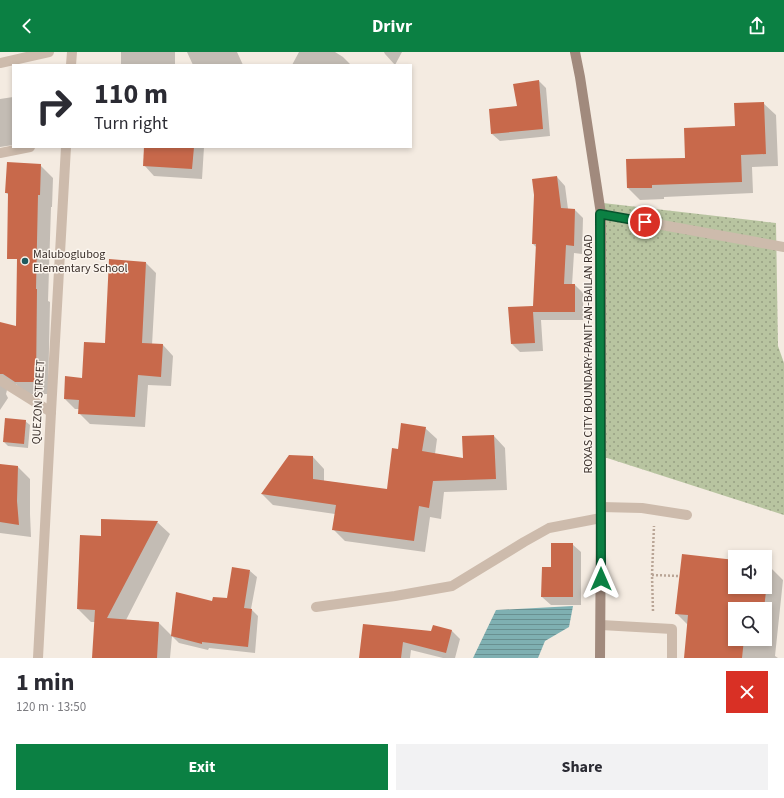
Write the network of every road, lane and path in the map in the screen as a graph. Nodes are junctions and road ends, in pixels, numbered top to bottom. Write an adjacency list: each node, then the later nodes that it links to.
1 (49, 52): 4 (street)
2 (72, 52): 5 (street)
3 (575, 52): 9 (main road, ROXAS CITY BOUNDARY-PANIT-AN-BAILAN ROAD)
4 (0, 63)
5 (71, 64)
6 (25, 148): 8 (street)
7 (66, 148): 12 (street, QUEZON STREET)
8 (0, 153)
9 (600, 214): 10 (street); 13 (main road, ROXAS CITY BOUNDARY-PANIT-AN-BAILAN ROAD)
10 (784, 247)
11 (0, 380): 12 (street)
12 (51, 412): 22 (street, QUEZON STREET)
13 (602, 507): 14 (street); 16 (main road, ROXAS CITY BOUNDARY-PANIT-AN-BAILAN ROAD)
14 (655, 510): 15 (street); 17 (path)
15 (687, 514)
16 (602, 518): 19 (street); 20 (main road, ROXAS CITY BOUNDARY-PANIT-AN-BAILAN ROAD)
17 (652, 575): 18 (path); 21 (path)
18 (679, 576)
19 (316, 607)
20 (601, 625): 21 (street); 23 (main road, ROXAS CITY BOUNDARY-PANIT-AN-BAILAN ROAD)
21 (654, 628): 24 (street)
22 (38, 658)
23 (600, 658)
24 (672, 658)

